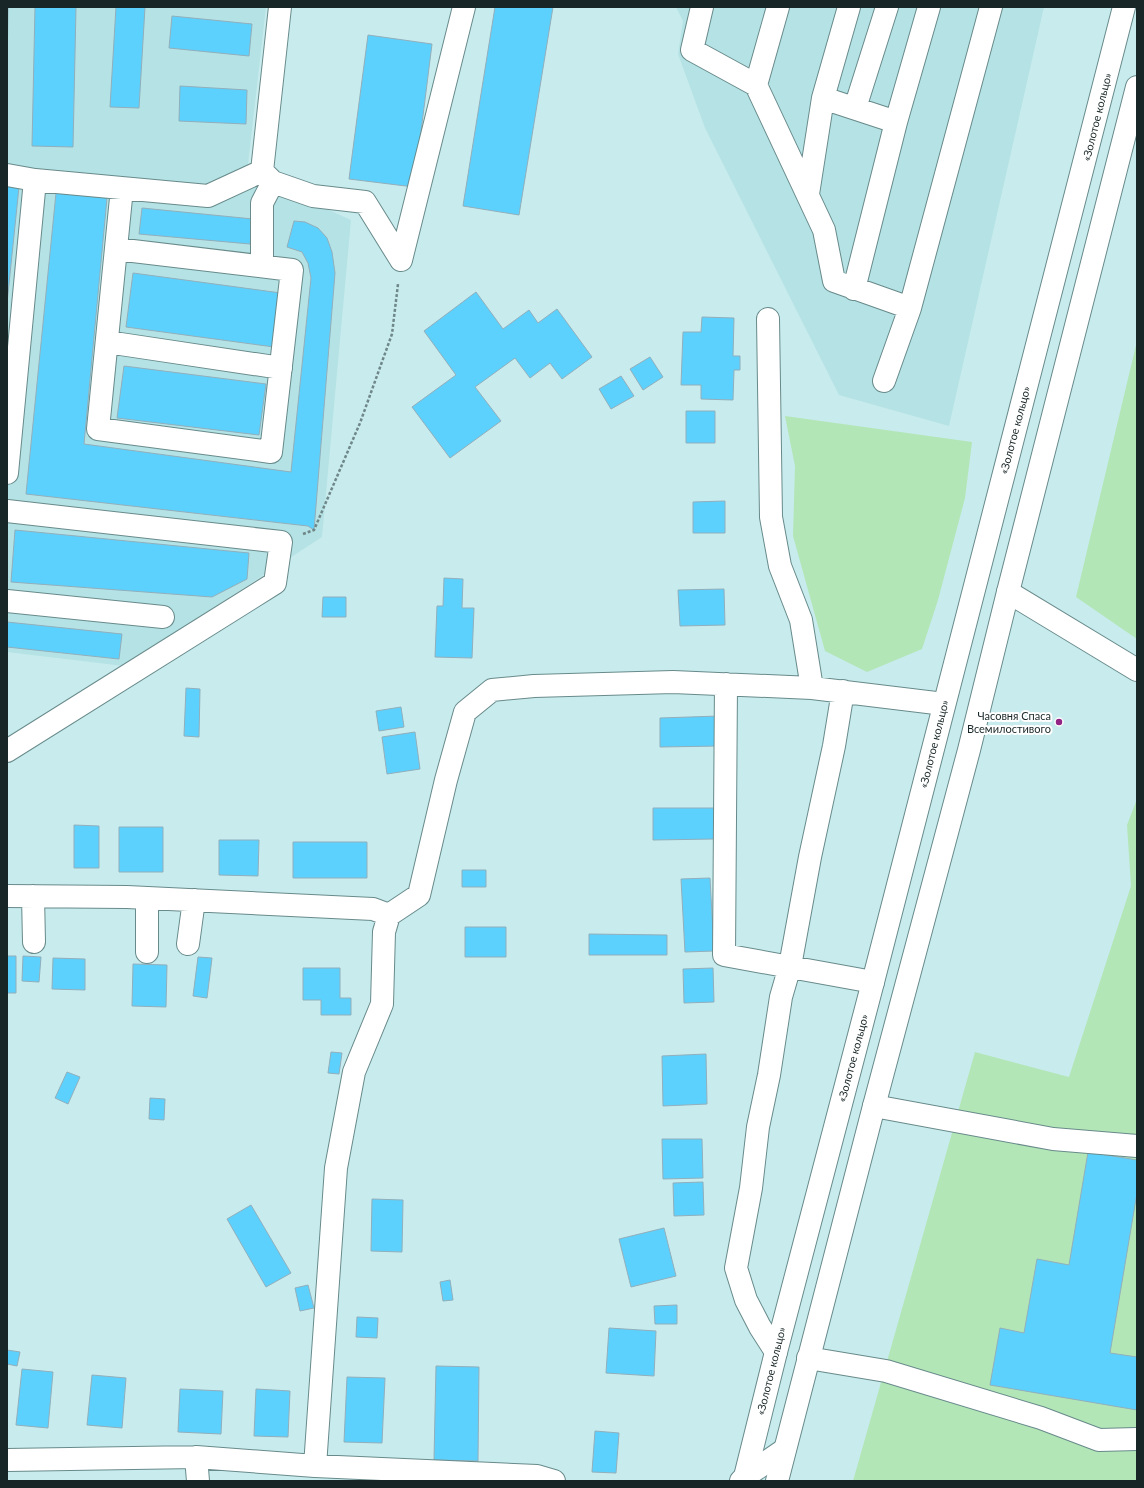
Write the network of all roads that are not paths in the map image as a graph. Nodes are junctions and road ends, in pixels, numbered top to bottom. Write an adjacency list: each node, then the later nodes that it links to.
1 (280, 7): 16 (main road)
2 (464, 7): 16 (main road)
3 (702, 7): 10 (main road)
4 (778, 7): 10 (main road)
5 (849, 7): 12 (main road)
6 (887, 7): 13 (main road)
7 (929, 7): 14 (main road)
8 (991, 7): 23 (main road)
9 (1124, 7): 37 (main road, «Золотое кольцо»)
10 (756, 85): 19 (main road)
11 (1137, 87): 30 (main road)
12 (823, 98): 13 (main road); 19 (main road)
13 (855, 108): 14 (main road)
14 (896, 122): 22 (main road)
15 (7, 175): 17 (main road)
16 (267, 177): 18 (main road); 21 (main road)
17 (34, 180): 18 (main road); 28 (main road)
18 (122, 188): 20 (main road)
19 (808, 194): 22 (main road)
20 (116, 249): 21 (main road); 25 (main road)
21 (262, 266): 26 (main road)
22 (854, 289): 23 (main road)
23 (910, 308): 27 (main road)
24 (768, 319): 35 (main road)
25 (107, 342): 26 (main road); 26 (main road)
26 (281, 368)
27 (884, 381)
28 (7, 473)
29 (7, 511): 38 (main road)
30 (1008, 592): 33 (main road); 49 (main road)
31 (7, 601): 32 (main road)
32 (163, 616)
33 (1137, 670)
34 (726, 684): 35 (main road); 43 (main road); 47 (main road)
35 (812, 688): 36 (main road)
36 (842, 692): 37 (main road); 47 (main road)
37 (944, 704): 48 (main road, «Золотое кольцо»)
38 (7, 751)
39 (7, 896): 40 (main road)
40 (33, 896): 41 (main road); 44 (main road)
41 (148, 898): 42 (main road); 46 (main road)
42 (194, 900): 43 (main road); 45 (main road)
43 (389, 915): 57 (main road)
44 (34, 942)
45 (188, 944)
46 (147, 952)
47 (790, 966): 48 (main road); 51 (main road)
48 (873, 982): 51 (main road, «Золотое кольцо»)
49 (874, 1106): 50 (main road); 52 (main road)
50 (1137, 1146)
51 (776, 1352): 58 (main road, «Золотое кольцо»)
52 (808, 1358): 53 (main road); 54 (main road)
53 (1137, 1439)
54 (784, 1450): 58 (main road); 61 (main road)
55 (196, 1457): 56 (main road); 57 (main road); 59 (main road)
56 (7, 1460)
57 (315, 1466): 60 (main road)
58 (744, 1479)
59 (198, 1481)
60 (554, 1481)
61 (777, 1481)

